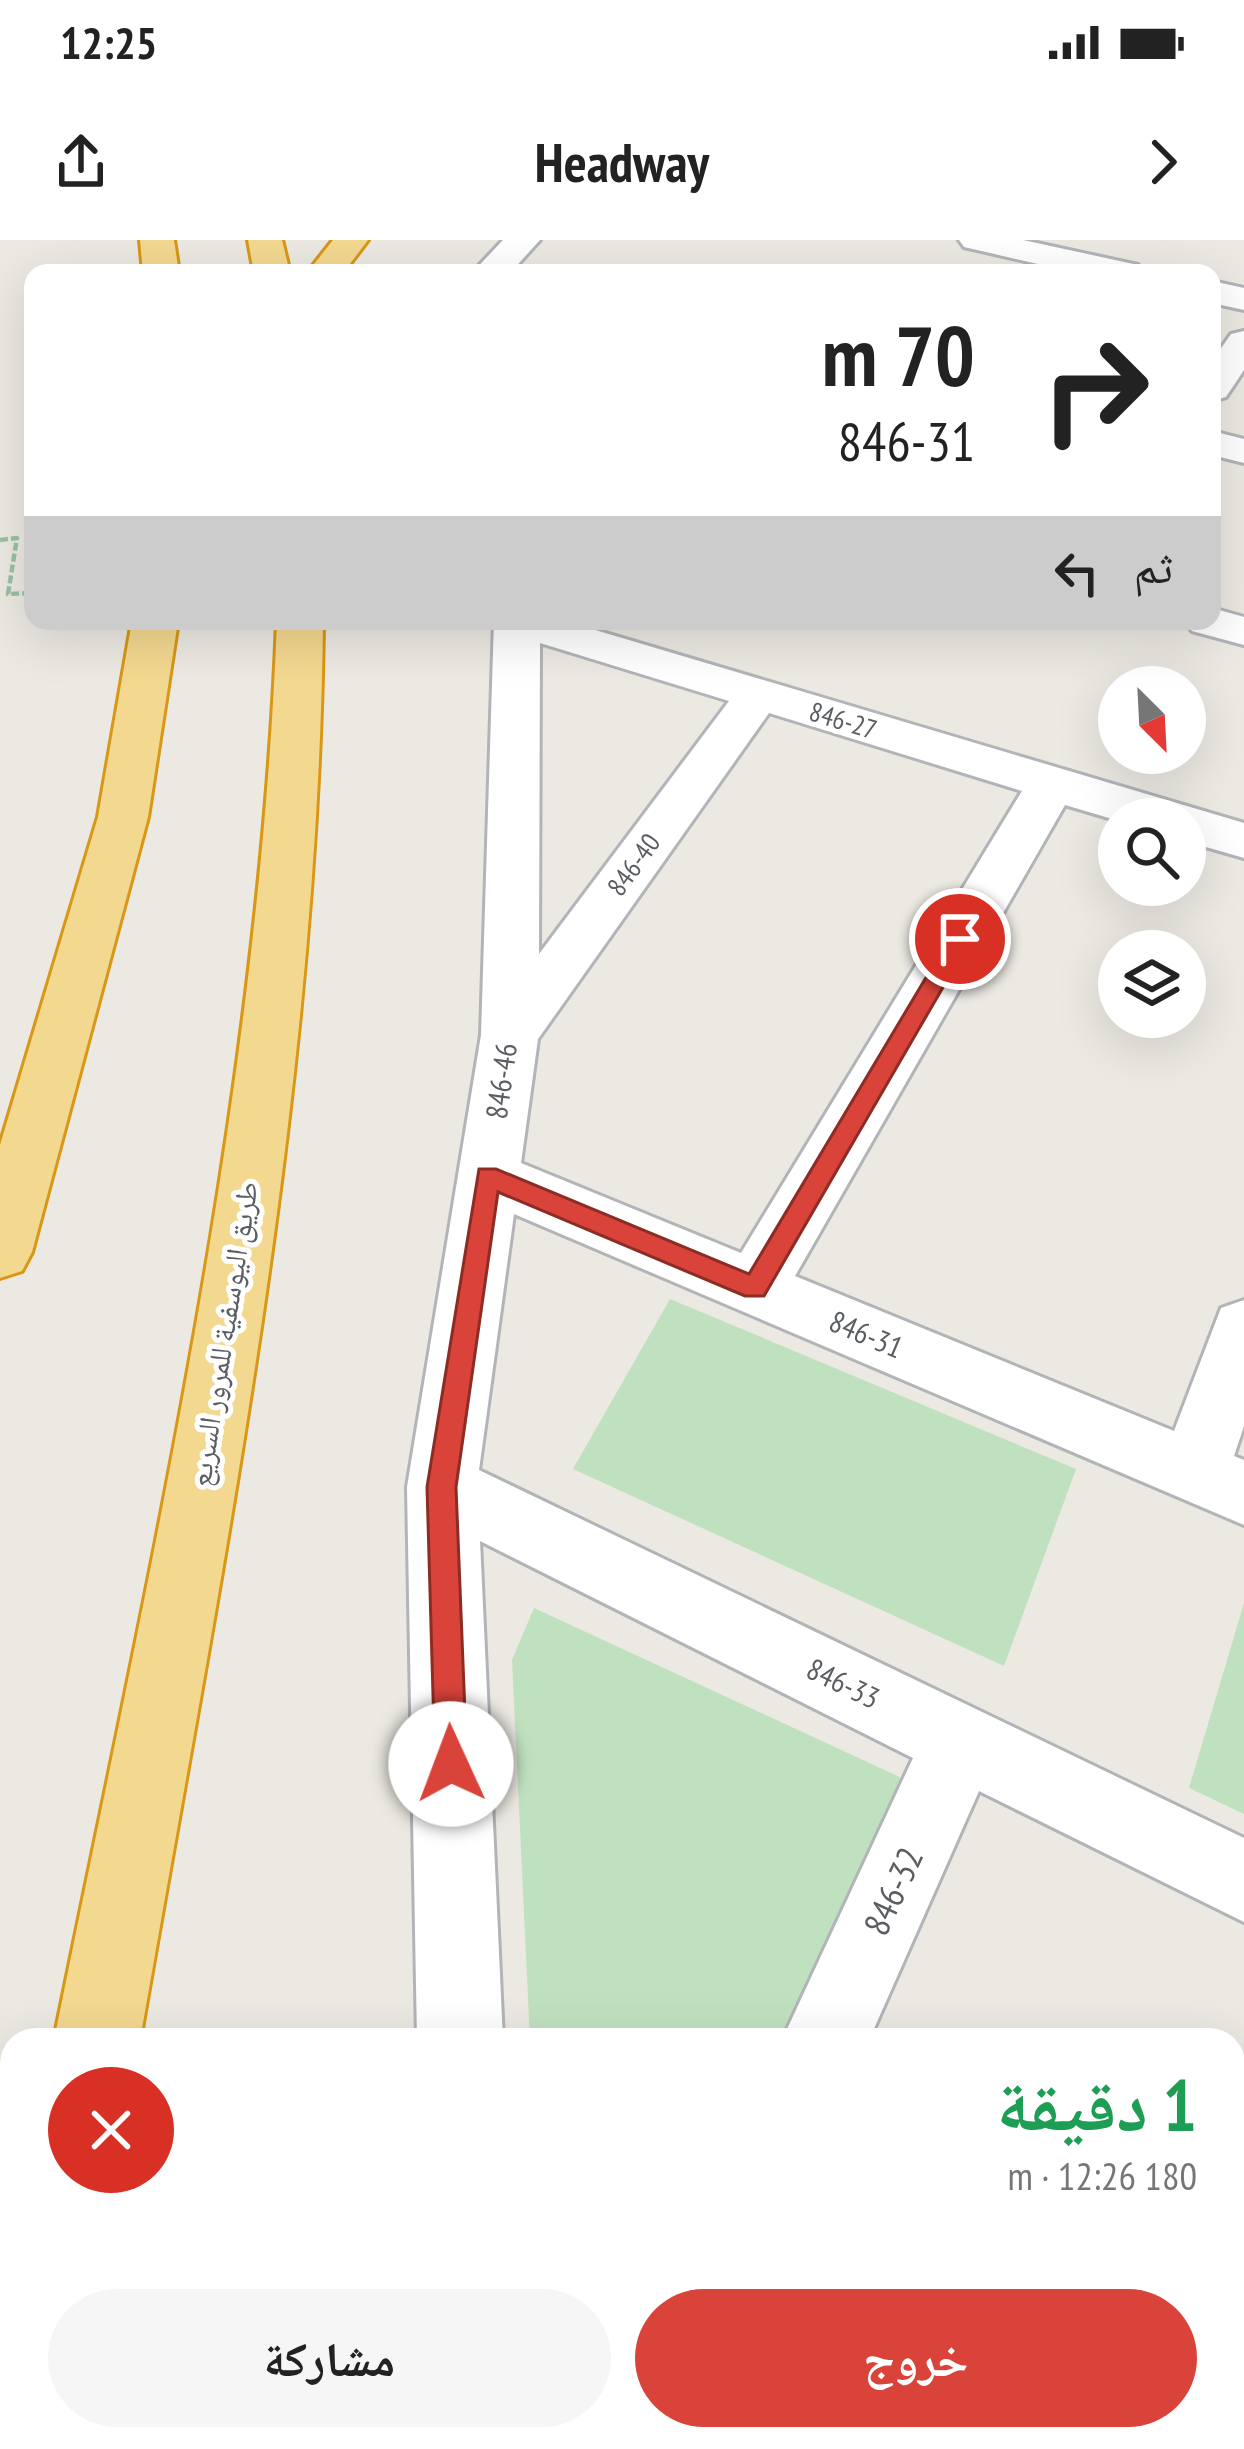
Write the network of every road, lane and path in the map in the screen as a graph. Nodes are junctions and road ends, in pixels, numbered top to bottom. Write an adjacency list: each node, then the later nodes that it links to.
1 (351, 240): 4 (highway)
2 (523, 240): 5 (street)
3 (976, 240): 6 (street)
4 (332, 264)
5 (499, 264)
6 (1084, 264)
7 (1244, 342): 8 (street)
8 (1221, 376)
9 (0, 540): 10 (path)
10 (24, 593)
11 (154, 630): 22 (highway)
12 (300, 630): 29 (highway, طريق اليوسفية للمرور السريع)
13 (517, 630): 20 (street, 846-46)
14 (546, 630): 15 (street, 846-27)
15 (758, 695): 16 (street, 846-27); 20 (street, 846-40)
16 (1052, 784): 17 (street, 846-27); 23 (street)
17 (1099, 798)
18 (1206, 827): 19 (street)
19 (1241, 832)
20 (509, 1035): 21 (street, 846-46)
21 (488, 1176): 23 (street, 846-31); 26 (street, 846-46)
22 (0, 1252)
23 (754, 1288): 25 (street, 846-31)
24 (1244, 1328): 25 (street)
25 (1219, 1483)
26 (442, 1487): 27 (street, 846-33); 30 (street, 846-46)
27 (961, 1743): 28 (street, 846-33); 31 (street, 846-32)
28 (1244, 1881)
29 (99, 2028)
30 (460, 2028)
31 (830, 2028)

